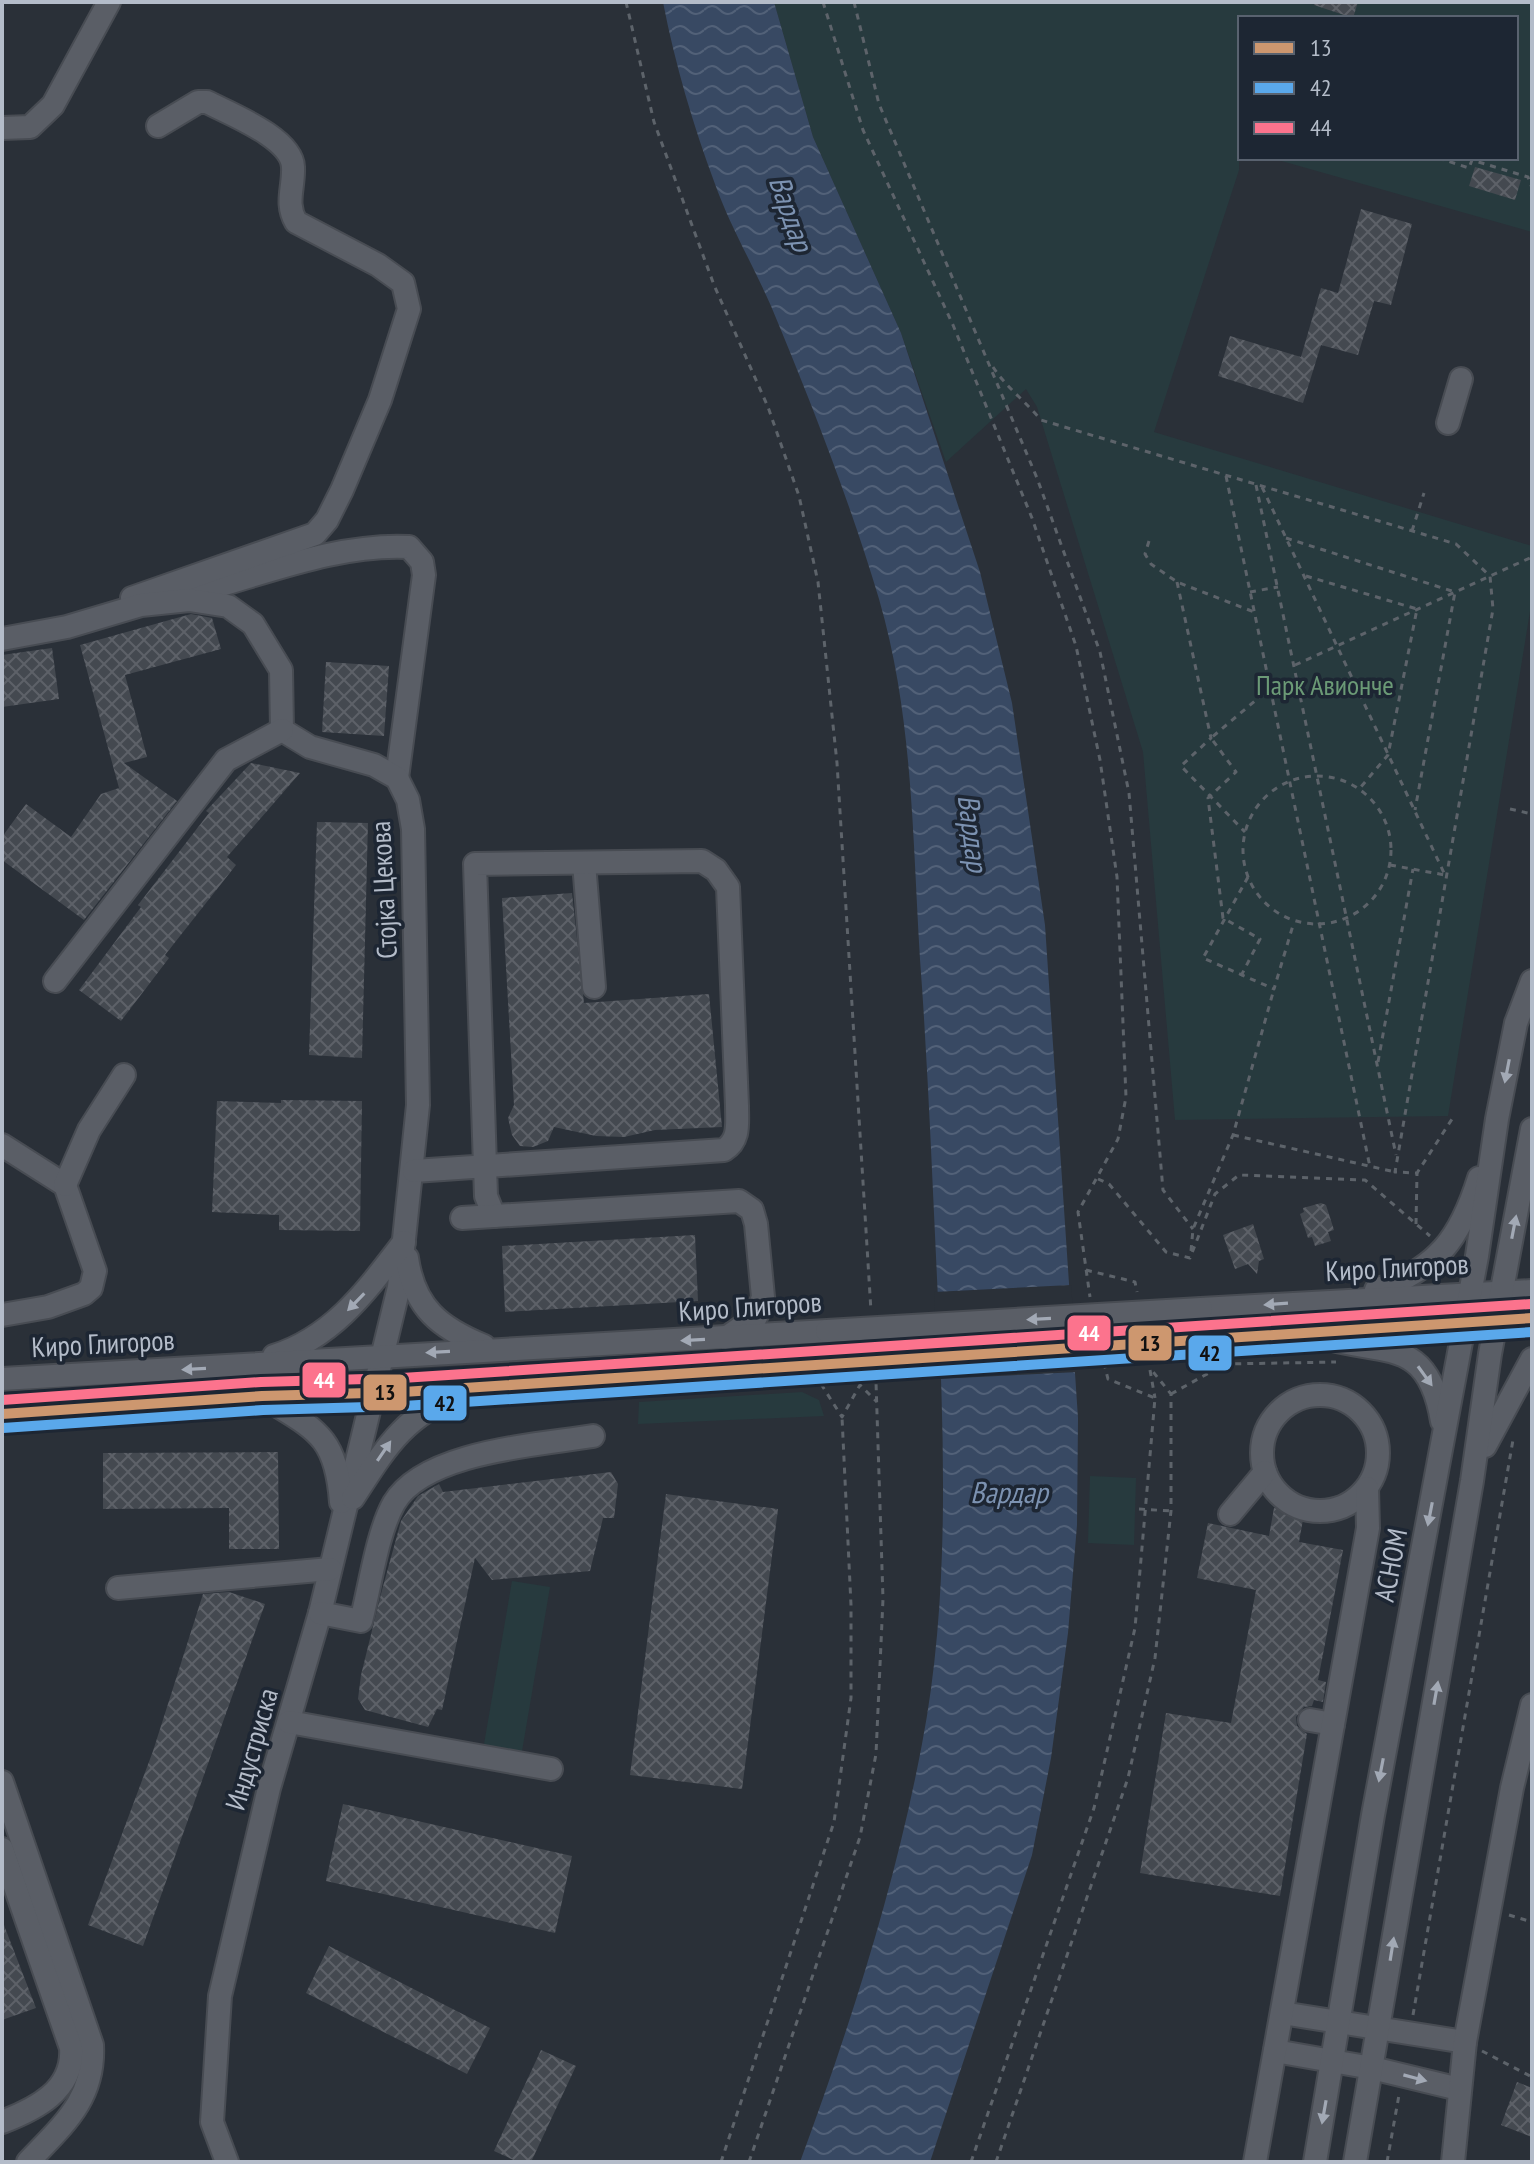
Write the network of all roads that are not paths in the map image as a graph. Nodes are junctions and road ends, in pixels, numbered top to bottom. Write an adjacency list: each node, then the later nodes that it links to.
1 (109, 2): 3 (street)
2 (158, 126): 7 (street)
3 (2, 128)
4 (1461, 379): 5 (street)
5 (1448, 423)
6 (141, 605): 8 (street); 9 (street); 10 (street)
7 (2, 625)
8 (2, 639)
9 (282, 730): 10 (street); 12 (street)
10 (397, 778): 20 (street, Стојка Цекова)
11 (584, 863): 14 (street); 19 (street); 19 (street)
12 (55, 981)
13 (1532, 981): 16 (street, АСНОМ, one-way to 16)
14 (594, 987)
15 (124, 1075): 21 (street)
16 (1497, 1119): 27 (street, АСНОМ); 29 (street)
17 (1532, 1129): 26 (street, one-way to 17)
18 (2, 1145): 21 (street)
19 (485, 1166): 20 (street); 22 (street)
20 (414, 1171): 24 (street, Стојка Цекова)
21 (65, 1185): 30 (street)
22 (494, 1216): 23 (street); 28 (street)
23 (462, 1218)
24 (405, 1241): 37 (street); 38 (street, Стојка Цекова); 40 (street, one-way to 40)
25 (1532, 1291): 26 (street, Киро Глигоров)
26 (1501, 1292): 27 (street, Киро Глигоров); 32 (street)
27 (1470, 1293): 29 (street, Киро Глигоров); 33 (street, АСНОМ)
28 (763, 1297): 34 (street); 36 (street)
29 (1352, 1298): 34 (street, Киро Глигоров, one-way to 34, bridge)
30 (2, 1315)
31 (1532, 1318): 32 (street, Киро Глигоров)
32 (1496, 1321): 33 (street, Киро Глигоров); 49 (street)
33 (1464, 1323): 35 (street, Киро Глигоров); 47 (street, АСНОМ)
34 (816, 1332): 36 (street, Киро Глигоров)
35 (1305, 1332): 42 (street, Киро Глигоров, bridge); 47 (street, one-way to 47)
36 (726, 1338): 37 (street, Киро Глигоров, one-way to 37)
37 (493, 1349): 38 (street, Киро Глигоров, one-way to 38)
38 (383, 1355): 40 (street, Киро Глигоров); 43 (street, Индустриска)
39 (1532, 1359): 49 (street)
40 (240, 1367): 41 (street, Киро Глигоров, one-way to 41)
41 (2, 1379)
42 (489, 1384): 43 (street, Киро Глигоров); 53 (street, one-way to 42)
43 (373, 1393): 44 (street, Киро Глигоров); 53 (street, Индустриска)
44 (262, 1396): 45 (street, Киро Глигоров); 53 (street)
45 (2, 1414)
46 (593, 1436): 57 (street)
47 (1444, 1437): 66 (street, АСНОМ, one-way to 66)
48 (1265, 1472): 50 (street); 51 (street); 52 (street)
49 (1472, 1481): 67 (street, one-way to 49)
50 (1367, 1488): 51 (street); 54 (street)
51 (1342, 1507): 54 (street)
52 (1230, 1514)
53 (342, 1516): 55 (street, Индустриска)
54 (1365, 1541): 61 (street)
55 (330, 1569): 56 (street); 57 (street, Индустриска)
56 (118, 1588)
57 (320, 1613): 60 (street, Индустриска)
58 (1532, 1705): 68 (street)
59 (1310, 1720): 61 (street)
60 (289, 1722): 62 (street); 75 (street, Индустриска)
61 (1333, 1724): 65 (street)
62 (551, 1769)
63 (2, 1782): 74 (street)
64 (2, 1849): 73 (street)
65 (1282, 2013): 66 (street); 69 (street)
66 (1340, 2020): 67 (street); 70 (street, АСНОМ)
67 (1379, 2026): 68 (street); 71 (street)
68 (1465, 2042): 72 (street)
69 (1275, 2051): 70 (street); 76 (street)
70 (1333, 2062): 71 (street); 77 (street, АСНОМ, one-way to 77)
71 (1372, 2068): 72 (street, one-way to 72); 78 (street)
72 (1459, 2089): 79 (street)
73 (2, 2122)
74 (28, 2162)
75 (227, 2162)
76 (1255, 2162)
77 (1315, 2162)
78 (1355, 2162)
79 (1453, 2162)

